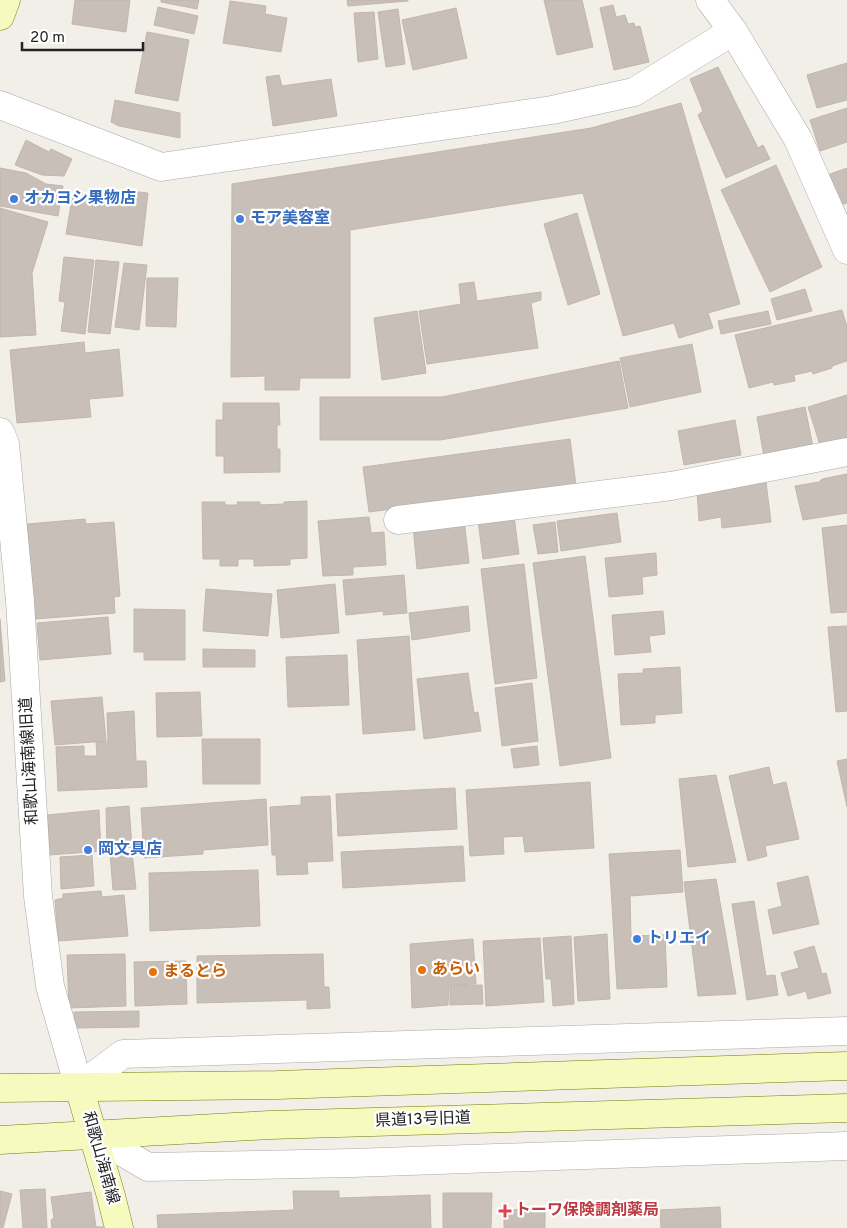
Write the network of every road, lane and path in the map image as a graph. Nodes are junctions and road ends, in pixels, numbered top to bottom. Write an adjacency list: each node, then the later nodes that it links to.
1 (6, 0): 3 (street)
2 (710, 0): 4 (street)
3 (0, 16)
4 (732, 31): 5 (street); 6 (street)
5 (0, 105)
6 (847, 250)
7 (0, 432): 12 (street, 和歌山海南線旧道)
8 (847, 452): 9 (street)
9 (398, 520)
10 (847, 1031): 12 (street)
11 (847, 1066): 12 (street)
12 (79, 1087): 13 (street); 15 (street, 和歌山海南線)
13 (0, 1088)
14 (847, 1108): 15 (street, 県道13号旧道)
15 (93, 1135): 16 (street, 県道13号旧道); 17 (street); 18 (street, 和歌山海南線)
16 (0, 1140)
17 (847, 1146)
18 (119, 1228)

